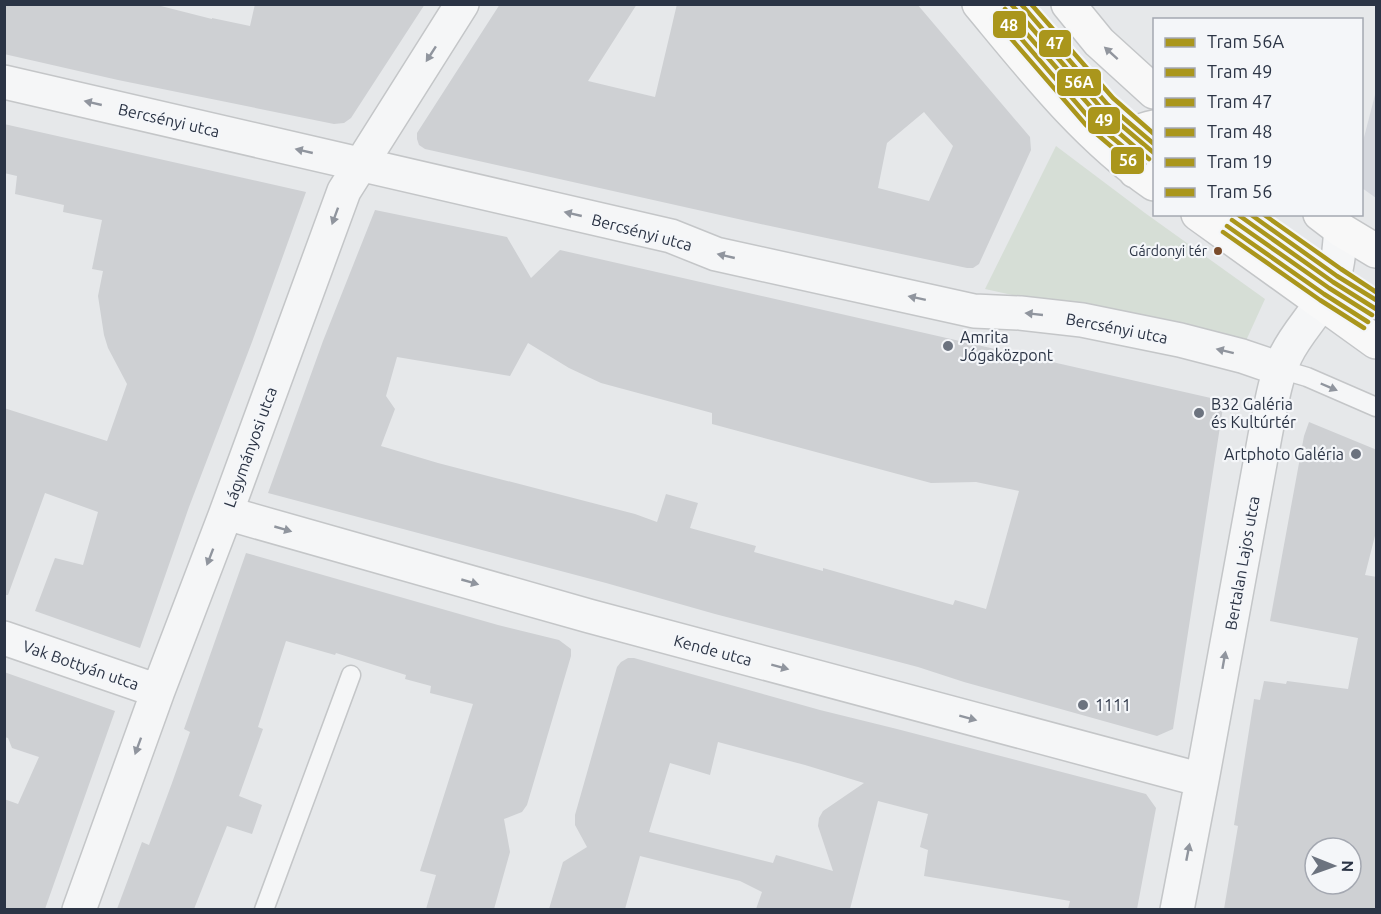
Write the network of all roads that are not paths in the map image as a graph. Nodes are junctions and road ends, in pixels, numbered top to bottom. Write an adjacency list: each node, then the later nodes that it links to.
1 (462, 4): 8 (street, Lágymányosi utca, one-way to 8)
2 (979, 4): 9 (main road)
3 (1022, 4): 7 (lane)
4 (1068, 4): 6 (main road, one-way to 4)
5 (4, 82): 8 (street, Bercsényi utca, one-way to 5)
6 (1153, 90)
7 (1150, 134): 9 (main road)
8 (361, 164): 18 (street, Bercsényi utca, one-way to 8); 20 (street, Lágymányosi utca, one-way to 20)
9 (1145, 177)
10 (1201, 216): 16 (main road)
11 (1254, 216): 14 (lane)
12 (1330, 222): 13 (main road); 14 (street, Bertalan Lajos utca)
13 (1377, 251)
14 (1335, 274): 15 (lane); 16 (street, Bertalan Lajos utca)
15 (1377, 300)
16 (1321, 303): 17 (main road); 18 (street, Bertalan Lajos utca)
17 (1377, 342)
18 (1281, 369): 19 (lane, one-way to 19); 24 (street, Bertalan Lajos utca, one-way to 18)
19 (1377, 407)
20 (226, 513): 23 (street, Lágymányosi utca, one-way to 23); 24 (street, Kende utca, one-way to 24)
21 (4, 638): 23 (street, Vak Bottyán utca)
22 (351, 675): 26 (lane)
23 (158, 691): 25 (street, Lágymányosi utca, one-way to 25)
24 (1202, 780): 27 (street, Bertalan Lajos utca, one-way to 24)
25 (79, 909)
26 (264, 909)
27 (1177, 909)

